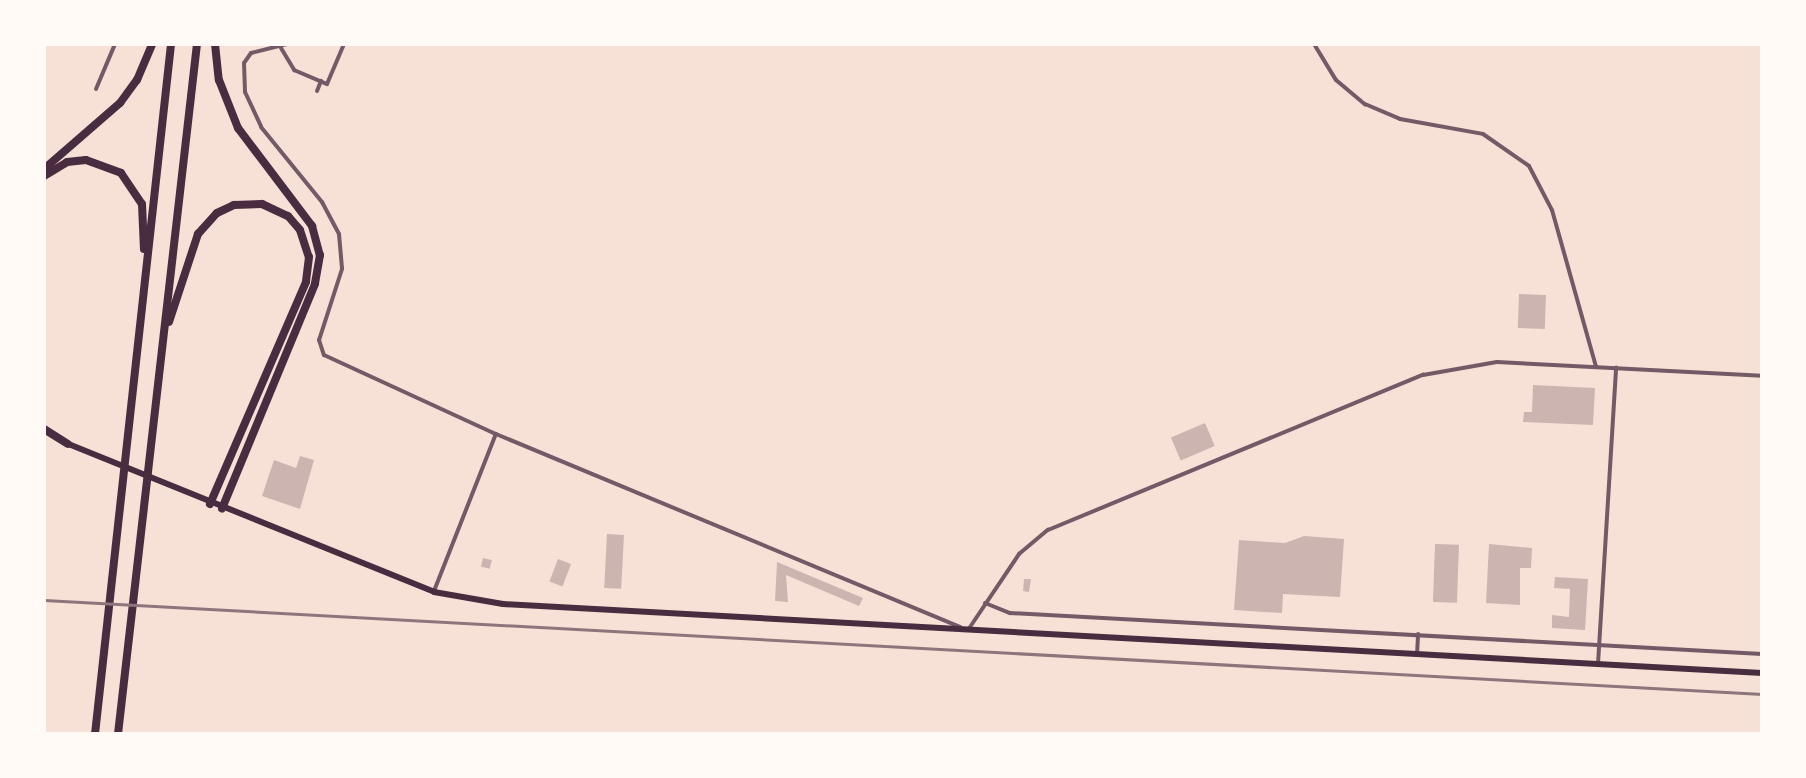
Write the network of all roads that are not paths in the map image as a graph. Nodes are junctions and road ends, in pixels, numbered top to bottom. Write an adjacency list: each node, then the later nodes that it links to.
1 (115, 44): 11 (street)
2 (152, 44): 13 (highway)
3 (171, 44): 15 (highway)
4 (197, 44): 16 (highway)
5 (215, 44): 24 (highway)
6 (287, 44): 9 (street)
7 (344, 44): 10 (street)
8 (1314, 44): 17 (street)
9 (281, 48): 10 (street); 21 (street)
10 (321, 81): 12 (street)
11 (96, 89)
12 (317, 91)
13 (44, 169)
14 (44, 176): 15 (highway)
15 (145, 283): 34 (highway)
16 (162, 346): 23 (highway); 35 (highway)
17 (1596, 367): 18 (street); 26 (street)
18 (1616, 368): 19 (street); 29 (street)
19 (1762, 376)
20 (44, 431): 22 (highway)
21 (496, 434): 25 (street); 27 (street)
22 (68, 444): 23 (main road)
23 (210, 504): 24 (main road)
24 (222, 509): 25 (main road)
25 (434, 592): 27 (main road)
26 (985, 603): 27 (street); 28 (street)
27 (968, 630): 31 (main road)
28 (1418, 634): 29 (street); 31 (street)
29 (1600, 644): 30 (street); 32 (street)
30 (1762, 654)
31 (1417, 655): 32 (main road)
32 (1598, 664): 33 (main road)
33 (1762, 673)
34 (95, 734)
35 (118, 734)

